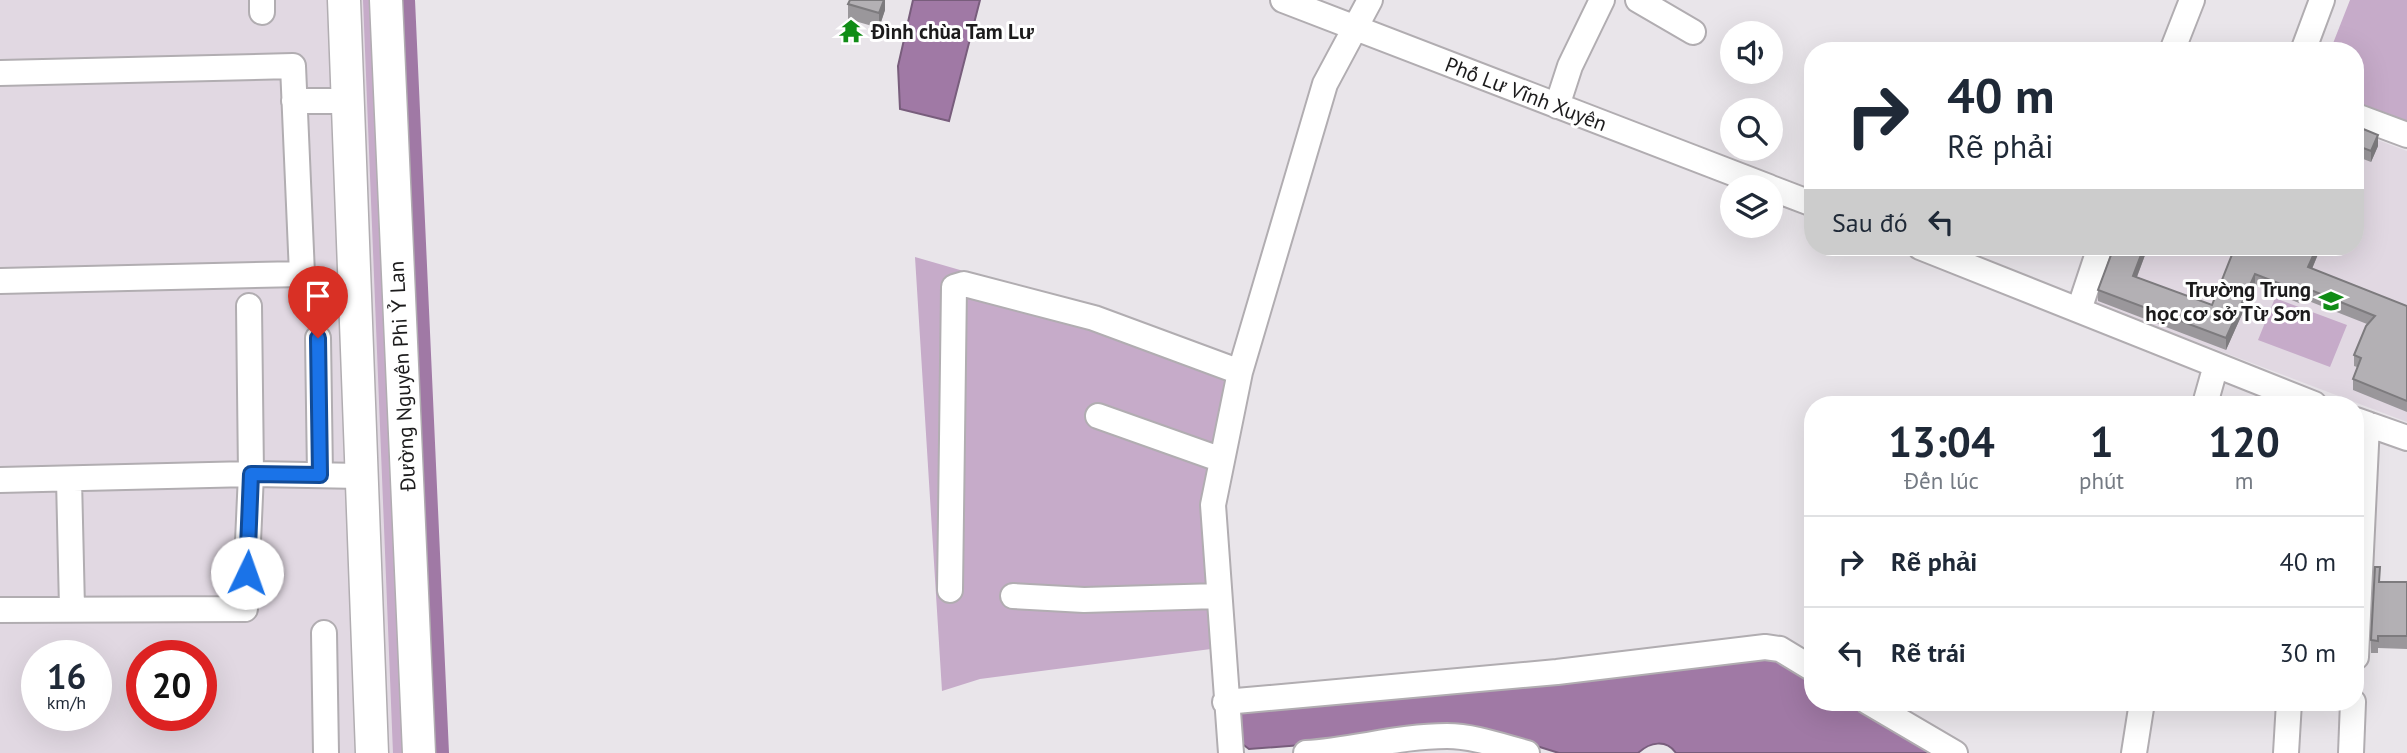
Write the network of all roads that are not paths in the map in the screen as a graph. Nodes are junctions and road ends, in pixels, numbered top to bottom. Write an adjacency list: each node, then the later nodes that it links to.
1 (344, 0): 15 (main road, Đường Nguyên Phi Ỷ Lan)
2 (386, 0): 55 (main road, Đường Nguyên Phi Ỷ Lan)
3 (1283, 0): 9 (street, Phố Lư Vĩnh Xuyên)
4 (1370, 0): 9 (street)
5 (1602, 0): 16 (street)
6 (1638, 0): 10 (street)
7 (2192, 0): 11 (street)
8 (2322, 0): 12 (street)
9 (1353, 28): 16 (street, Phố Lư Vĩnh Xuyên); 29 (street)
10 (1693, 32)
11 (2176, 42)
12 (2306, 42)
13 (0, 73): 14 (street)
14 (294, 101): 15 (street); 24 (street)
15 (347, 101): 38 (main road, Đường Nguyên Phi Ỷ Lan)
16 (1557, 106): 19 (street, Phố Lư Vĩnh Xuyên)
17 (2364, 119): 18 (street)
18 (2407, 135)
19 (1736, 175)
20 (1783, 193): 21 (street, Phố Lư Vĩnh Xuyên)
21 (1804, 201)
22 (1943, 256): 26 (street)
23 (2097, 256): 26 (street)
24 (0, 281)
25 (249, 306): 36 (street)
26 (2079, 310): 28 (street)
27 (318, 338): 37 (street)
28 (2216, 365): 30 (street); 31 (street)
29 (1240, 372): 35 (street); 41 (street)
30 (2207, 396)
31 (2290, 396)
32 (1098, 416): 35 (street)
33 (2364, 423): 34 (street)
34 (2407, 438)
35 (1222, 460): 43 (street)
36 (251, 474): 37 (street); 39 (street); 44 (street)
37 (320, 475): 38 (street)
38 (361, 476): 54 (main road, Đường Nguyên Phi Ỷ Lan)
39 (69, 479): 40 (street); 44 (street)
40 (0, 480)
41 (950, 590)
42 (1013, 596): 43 (street)
43 (1218, 596): 48 (street)
44 (72, 608): 45 (street)
45 (0, 610)
46 (324, 633): 53 (street)
47 (1804, 664): 48 (street)
48 (1226, 710): 56 (street)
49 (1883, 711): 59 (street)
50 (2141, 711): 60 (street)
51 (2288, 711): 61 (street)
52 (2353, 711): 62 (street)
53 (326, 753)
54 (372, 753)
55 (419, 753)
56 (1231, 753)
57 (1306, 753): 58 (street)
58 (1527, 753)
59 (1955, 753)
60 (2134, 753)
61 (2286, 753)
62 (2351, 753)

